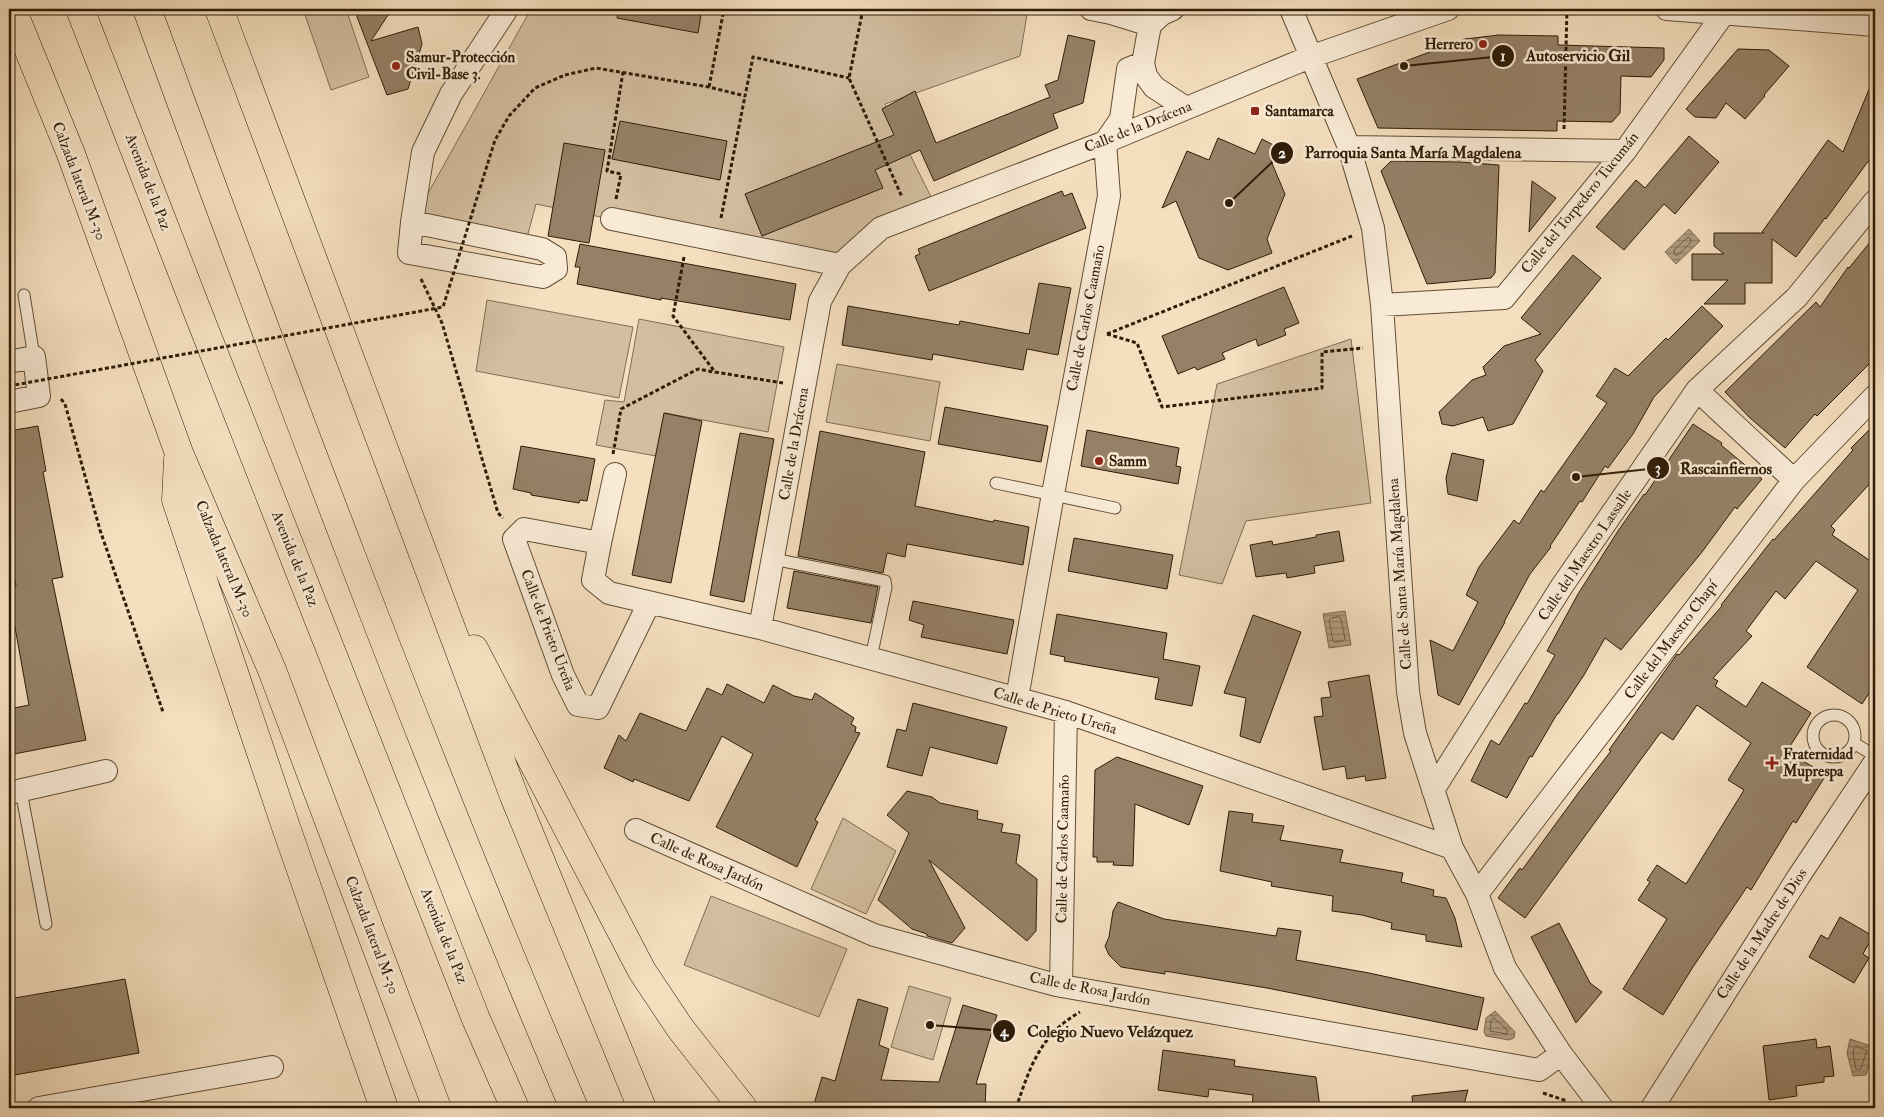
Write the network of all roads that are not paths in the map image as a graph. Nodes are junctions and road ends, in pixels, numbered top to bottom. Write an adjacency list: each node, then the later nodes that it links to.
1 (12, 9): 31 (highway, Calzada lateral M-30)
2 (80, 9): 61 (highway, Avenida de la Paz)
3 (147, 9): 62 (highway)
4 (507, 9): 22 (street)
5 (1091, 9): 12 (street)
6 (1173, 9): 12 (street)
7 (1291, 9): 14 (street, Calle de Santa María Magdalena)
8 (1448, 9): 14 (street, Calle de la Drácena)
9 (1666, 9): 10 (street)
10 (1726, 11): 13 (street); 19 (street, Calle del Torpedero Tucumán)
11 (221, 12): 37 (highway)
12 (1150, 25): 15 (street)
13 (1875, 25)
14 (1310, 57): 16 (street, Calle de la Drácena); 18 (street, Calle de Santa María Magdalena)
15 (1143, 63): 16 (street); 17 (street)
16 (1186, 108): 17 (street, Calle de la Drácena)
17 (1105, 142): 23 (street, Calle de la Drácena); 35 (street, Calle de Carlos Caamaño)
18 (1349, 147): 19 (street); 25 (street, Calle de Santa María Magdalena)
19 (1625, 151): 25 (street, Calle del Torpedero Tucumán)
20 (1875, 201): 28 (street, Calle del Maestro Lassalle)
21 (612, 219): 23 (street)
22 (412, 222): 22 (street)
23 (840, 265): 39 (street, Calle de la Drácena)
24 (24, 295): 26 (lane)
25 (1382, 305): 49 (street, Calle de Santa María Magdalena)
26 (34, 357): 27 (street); 30 (street)
27 (9, 362)
28 (1697, 390): 33 (street); 49 (street, Calle del Maestro Lassalle)
29 (1875, 396): 33 (street, Calle del Maestro Chapí)
30 (9, 402)
31 (179, 452): 59 (highway); 60 (highway, Calzada lateral M-30)
32 (615, 474): 38 (street, Calle de Prieto Ureña)
33 (1794, 480): 53 (street, Calle del Maestro Chapí)
34 (996, 484): 35 (lane)
35 (1053, 494): 36 (lane); 43 (street, Calle de Carlos Caamaño)
36 (1115, 508)
37 (417, 539): 63 (highway); 64 (highway)
38 (600, 543): 40 (street, Calle de Prieto Ureña); 40 (street, Calle de Prieto Ureña)
39 (773, 559): 41 (street, Calle de la Drácena); 42 (lane)
40 (649, 603): 41 (street, Calle de Prieto Ureña)
41 (760, 628): 42 (street, Calle de Prieto Ureña)
42 (871, 658): 43 (street, Calle de Prieto Ureña)
43 (1017, 698): 44 (street, Calle de Prieto Ureña)
44 (1066, 712): 52 (street, Calle de Prieto Ureña); 55 (street, Calle de Carlos Caamaño)
45 (1854, 743): 46 (lane)
46 (1875, 756)
47 (1875, 762): 66 (street, Calle de la Madre de Dios)
48 (106, 771): 50 (street)
49 (1433, 790): 52 (street, Calle de Santa María Magdalena)
50 (15, 792): 54 (lane)
51 (636, 830): 55 (street, Calle de Rosa Jardón)
52 (1452, 848): 53 (street, Calle de Santa María Magdalena)
53 (1478, 894): 56 (street, Calle de Santa María Magdalena)
54 (46, 924)
55 (1060, 985): 56 (street, Calle de Rosa Jardón)
56 (1561, 1054): 65 (street, Calle de Santa María Magdalena)
57 (272, 1067): 58 (street)
58 (39, 1108)
59 (384, 1108)
60 (437, 1108)
61 (515, 1108)
62 (574, 1108)
63 (642, 1108)
64 (743, 1108)
65 (1602, 1108)
66 (1652, 1108)

